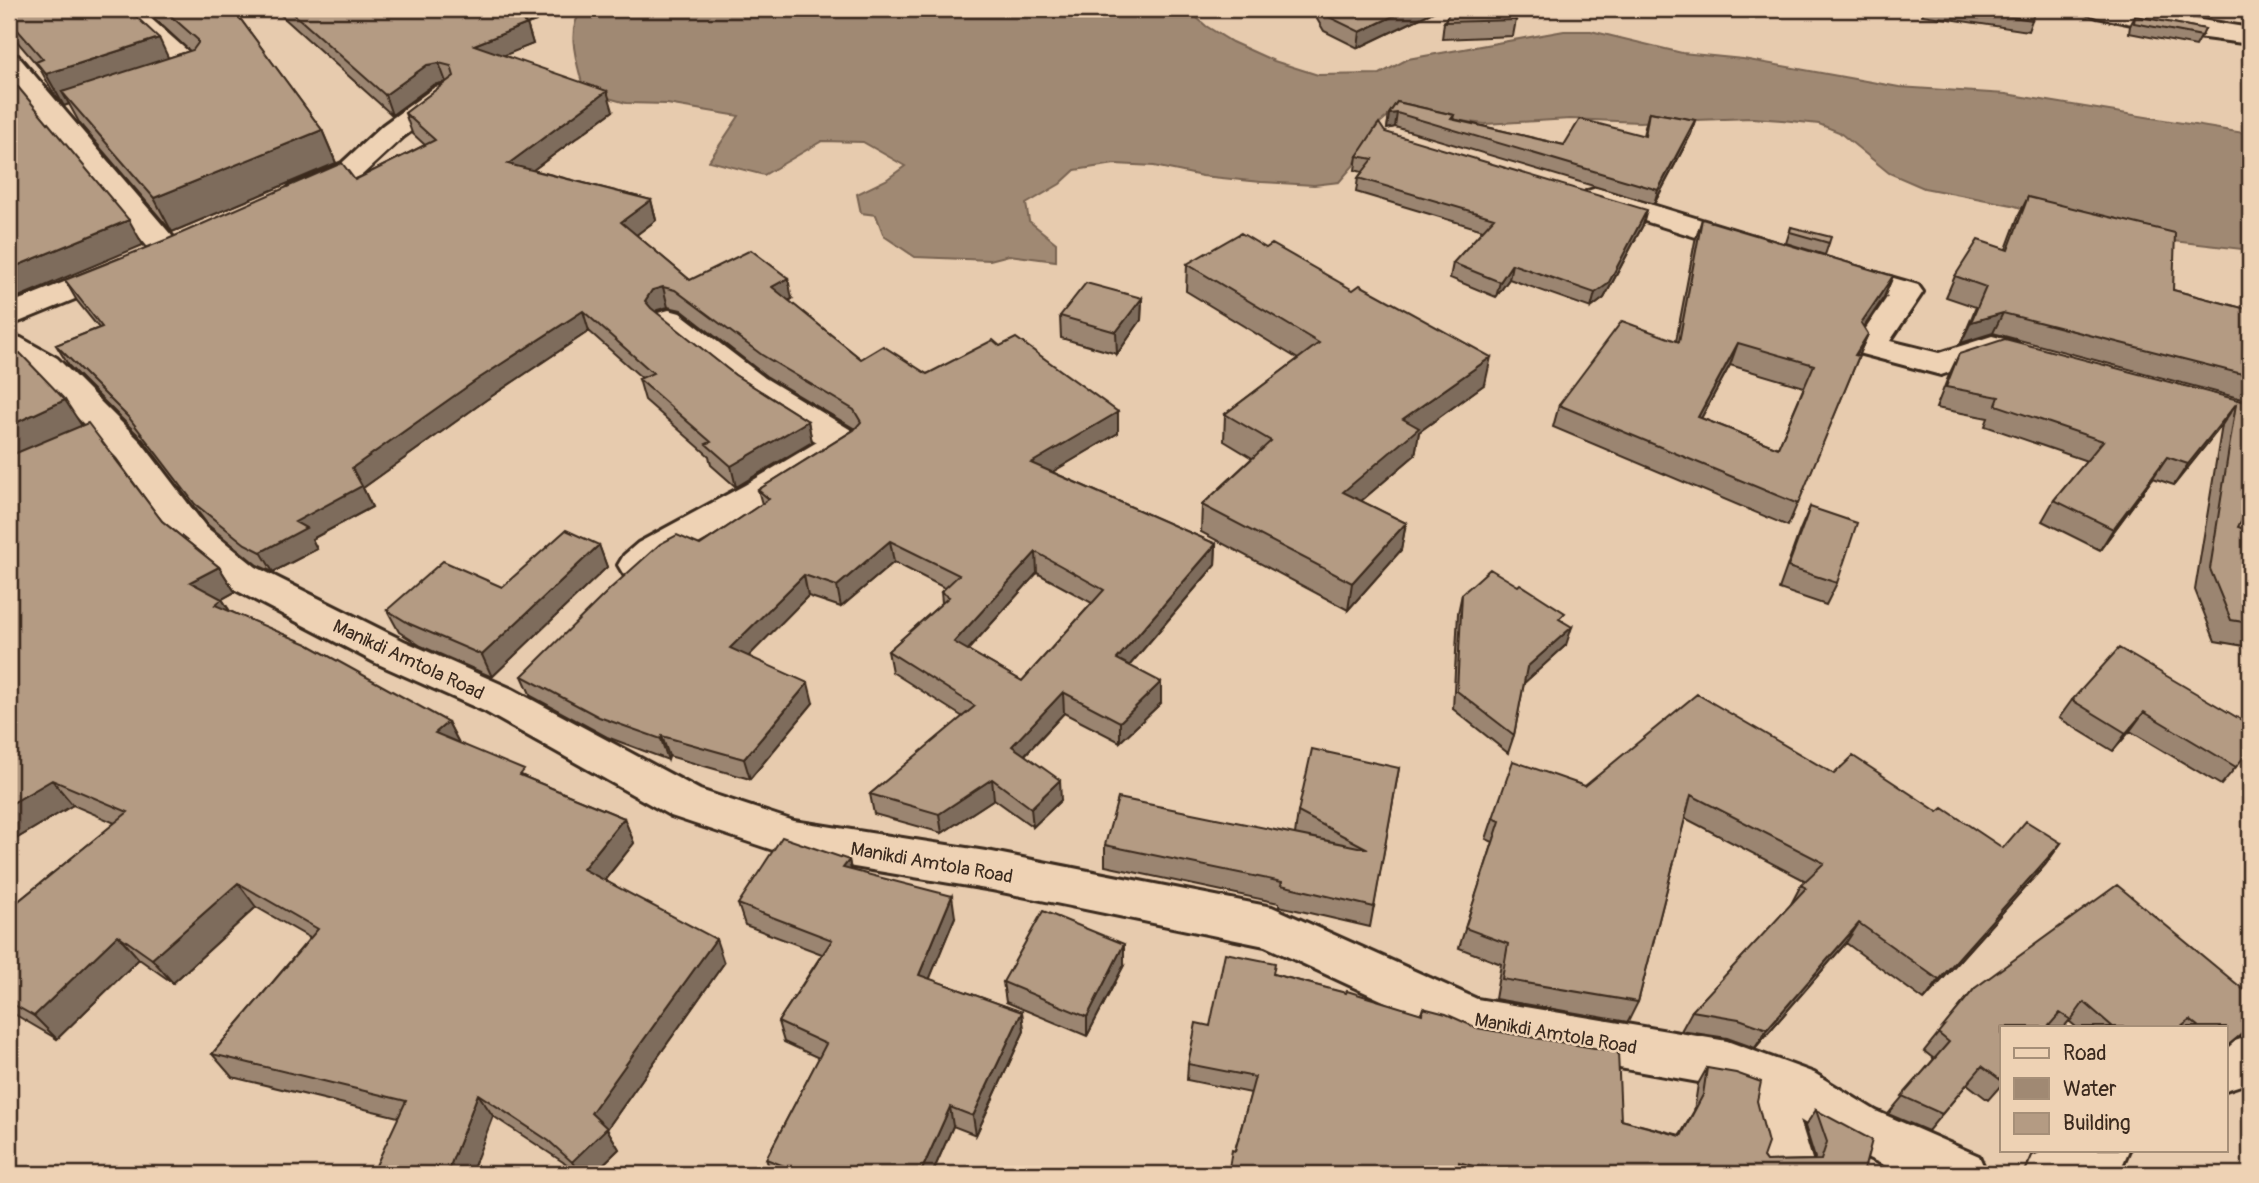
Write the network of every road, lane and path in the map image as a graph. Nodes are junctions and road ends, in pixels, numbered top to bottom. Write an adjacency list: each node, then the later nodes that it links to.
1 (125, 9): 5 (street)
2 (2097, 9): 3 (street)
3 (2250, 36)
4 (9, 62): 11 (street)
5 (147, 91)
6 (445, 93): 8 (street)
7 (1575, 190): 9 (street)
8 (278, 202)
9 (1772, 252)
10 (1809, 263): 14 (street)
11 (9, 316)
12 (669, 320): 15 (street)
13 (9, 345): 18 (street, Manikdi Amtola Road)
14 (2030, 356)
15 (612, 588)
16 (2250, 1059): 17 (street)
17 (2228, 1066)
18 (1780, 1084): 20 (street); 21 (street, Manikdi Amtola Road)
19 (2099, 1152): 22 (street)
20 (1781, 1174)
21 (1961, 1174)
22 (2051, 1174)

